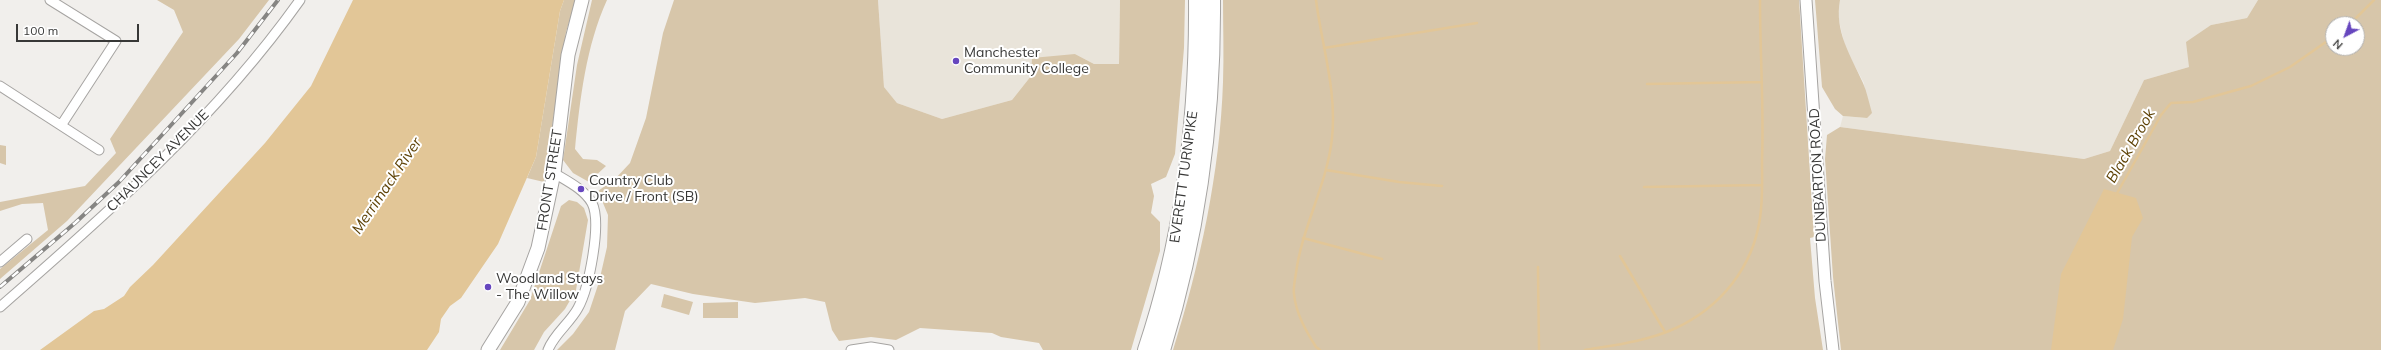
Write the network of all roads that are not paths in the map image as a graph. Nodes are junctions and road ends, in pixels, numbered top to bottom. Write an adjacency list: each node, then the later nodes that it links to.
1 (50, 0): 8 (street)
2 (300, 0): 13 (street, CHAUNCEY AVENUE)
3 (582, 0): 10 (main road, FRONT STREET)
4 (1197, 0): 18 (highway, EVERETT TURNPIKE)
5 (1212, 0): 19 (highway, EVERETT TURNPIKE)
6 (1806, 0): 20 (street, DUNBARTON ROAD)
7 (0, 86): 8 (street)
8 (62, 124): 9 (street)
9 (99, 150)
10 (554, 173): 14 (main road, FRONT STREET); 15 (street)
11 (27, 240): 12 (street)
12 (0, 262)
13 (0, 307)
14 (488, 350)
15 (548, 350)
16 (851, 350): 17 (street)
17 (889, 350)
18 (1146, 350)
19 (1162, 350)
20 (1832, 350)

